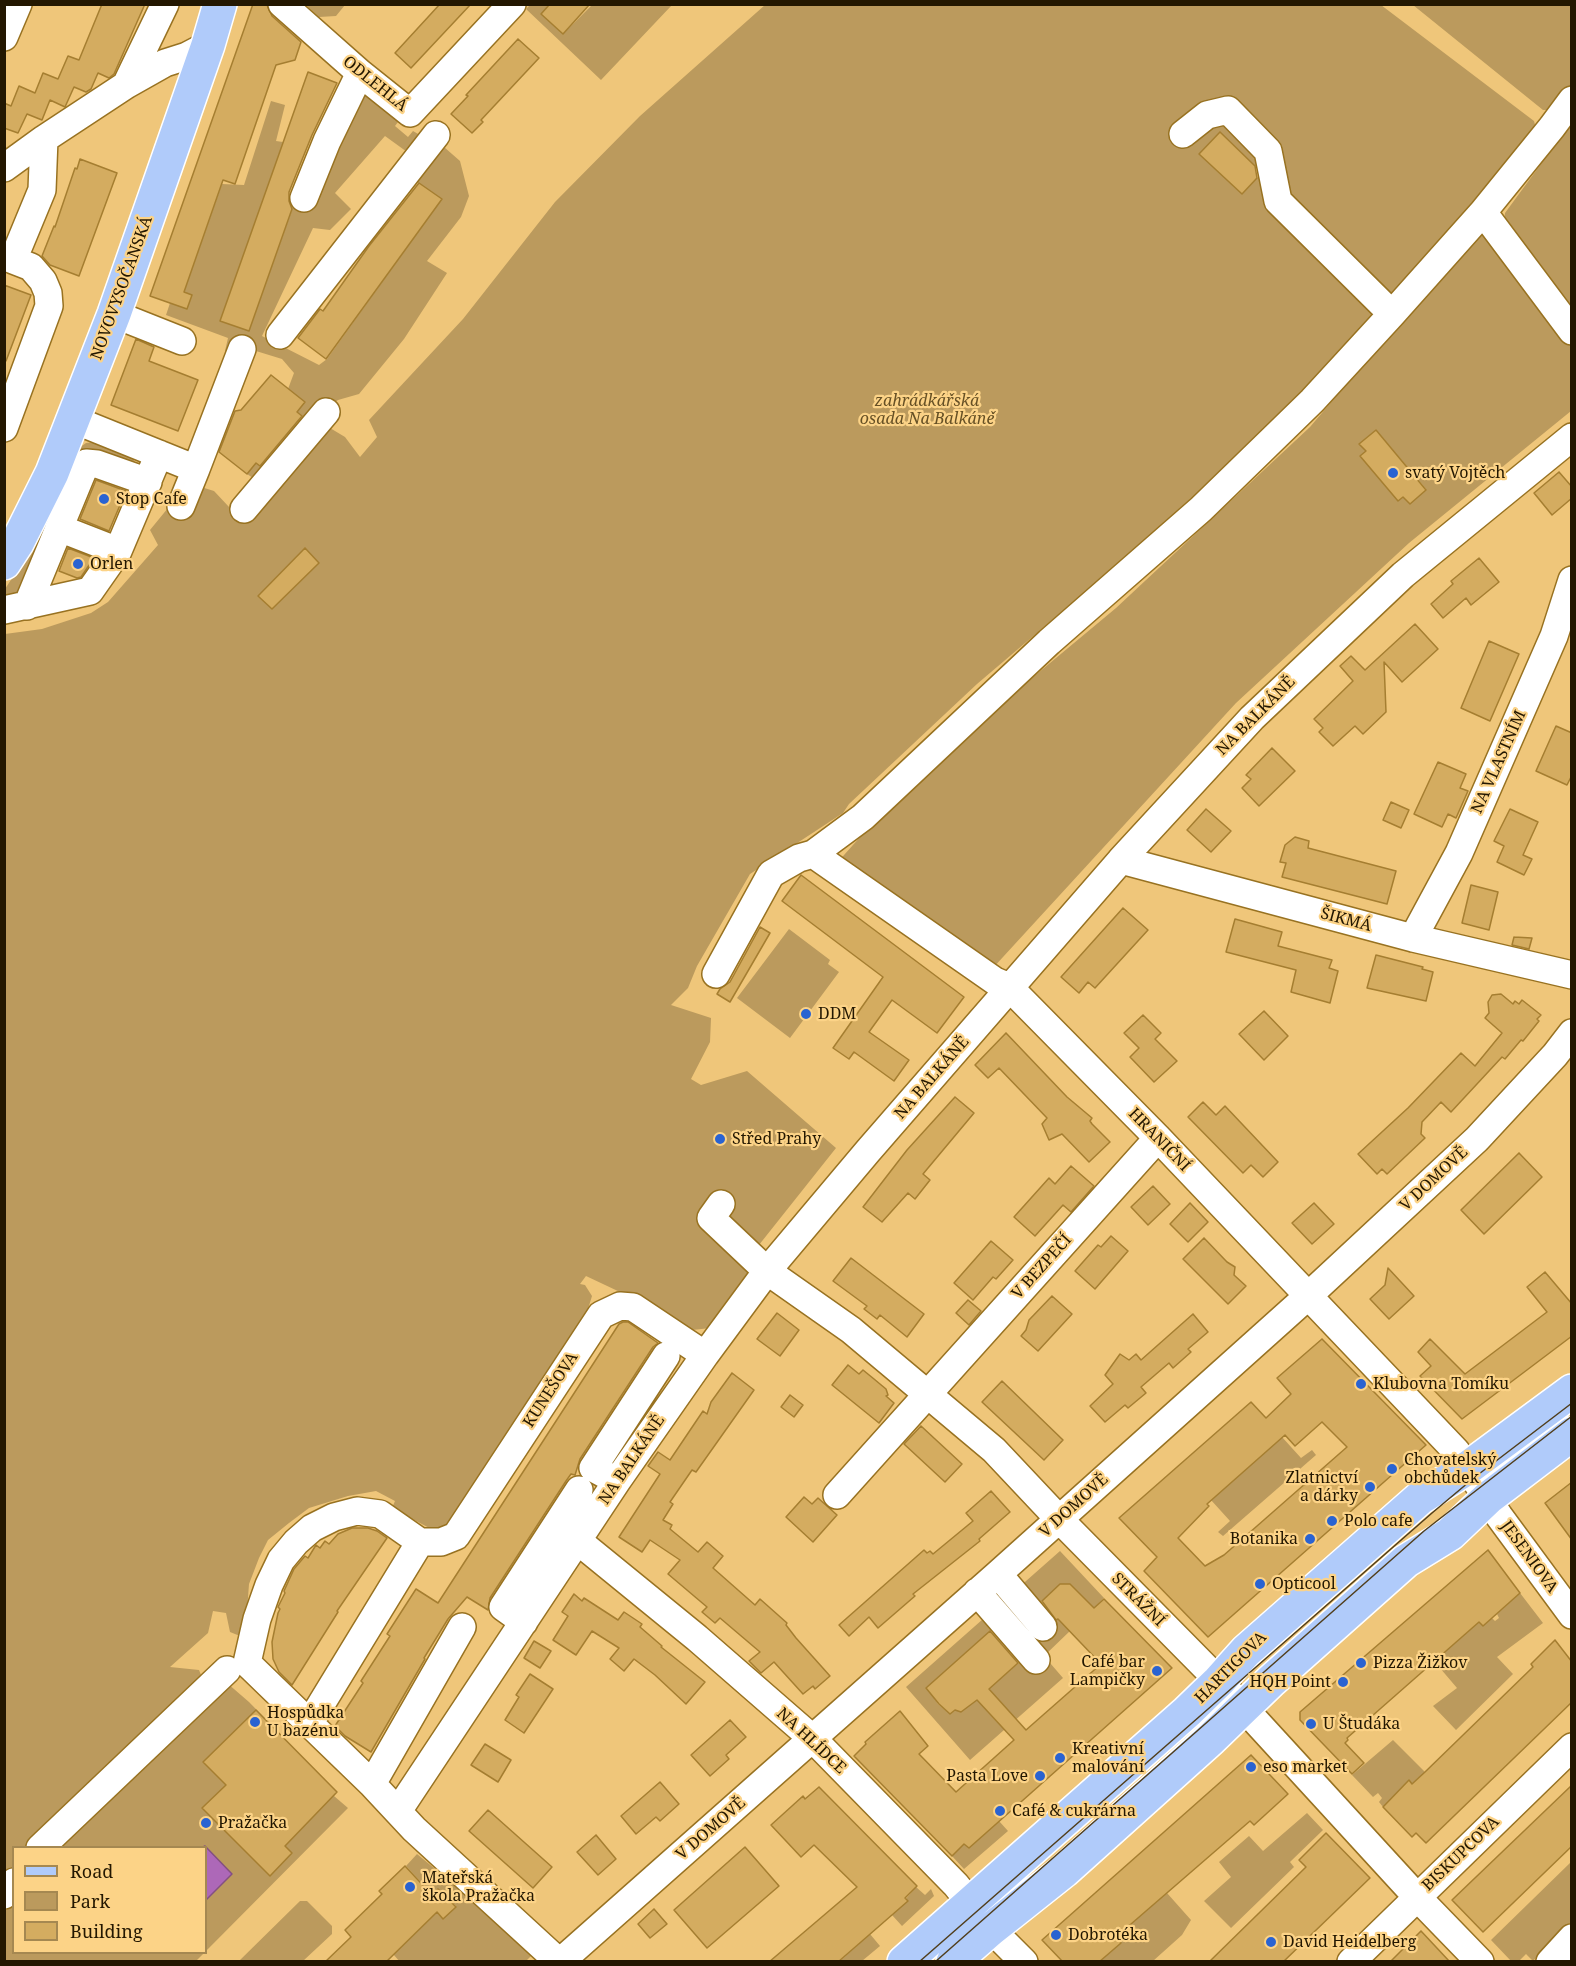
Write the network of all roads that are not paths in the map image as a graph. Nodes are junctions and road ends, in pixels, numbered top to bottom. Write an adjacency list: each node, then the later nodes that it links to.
1 (18, 4): 6 (street)
2 (165, 4): 9 (street)
3 (220, 4): 7 (main road, NOVOVYSOČANSKÁ)
4 (282, 4): 8 (street, ODLEHLÁ)
5 (512, 4): 8 (street, ODLEHLÁ)
6 (4, 37)
7 (208, 45): 9 (street); 18 (main road, NOVOVYSOČANSKÁ)
8 (360, 73): 15 (street)
9 (126, 85): 13 (street)
10 (1572, 100): 16 (street)
11 (1183, 134): 19 (street)
12 (436, 135): 21 (street)
13 (44, 139): 14 (street); 17 (street)
14 (4, 168)
15 (304, 198)
16 (1483, 212): 19 (street); 20 (street)
17 (9, 259): 26 (street)
18 (114, 314): 22 (street); 25 (main road, NOVOVYSOČANSKÁ)
19 (1392, 314): 38 (street)
20 (1572, 331)
21 (280, 335)
22 (182, 340)
23 (242, 349): 29 (street)
24 (326, 412): 32 (street)
25 (72, 420): 28 (street); 35 (main road, NOVOVYSOČANSKÁ)
26 (4, 428)
27 (1569, 443): 39 (street, NA BALKÁNĚ)
28 (159, 454): 29 (street); 30 (street)
29 (196, 469): 31 (street)
30 (148, 482): 33 (street); 34 (street)
31 (181, 506)
32 (244, 509)
33 (59, 528): 34 (street); 37 (street)
34 (118, 551): 37 (street)
35 (4, 563)
36 (1572, 580): 40 (street, NA VLASTNÍM)
37 (16, 608)
38 (813, 854): 41 (street); 43 (street, HRANIČNÍ)
39 (1121, 860): 40 (street, ŠIKMÁ); 43 (street, NA BALKÁNĚ)
40 (1413, 938): 42 (street, ŠIKMÁ)
41 (716, 974)
42 (1572, 975)
43 (1009, 987): 45 (street, HRANIČNÍ); 47 (street, NA BALKÁNĚ)
44 (1572, 1033): 48 (street, V DOMOVĚ)
45 (1158, 1138): 48 (street, HRANIČNÍ); 52 (street, V BEZPEČÍ)
46 (721, 1204): 47 (street, STRÁŽNÍ)
47 (767, 1271): 49 (street, NA BALKÁNĚ); 52 (street, STRÁŽNÍ)
48 (1308, 1296): 54 (street, HRANIČNÍ); 59 (street, V DOMOVĚ)
49 (705, 1355): 55 (street, NA BALKÁNĚ); 61 (street, KUNEŠOVA)
50 (666, 1356): 55 (street)
51 (1572, 1391): 54 (main road, HARTIGOVA)
52 (927, 1395): 57 (street, V BEZPEČÍ); 59 (street, STRÁŽNÍ)
53 (1571, 1435): 58 (main road, HARTIGOVA)
54 (1469, 1467): 58 (street, JESENIOVA); 70 (main road, HARTIGOVA)
55 (617, 1481): 60 (street, NA BALKÁNĚ)
56 (579, 1490): 65 (street)
57 (837, 1495)
58 (1488, 1498): 64 (street, JESENIOVA); 71 (main road, HARTIGOVA)
59 (1059, 1519): 62 (street, V DOMOVĚ); 70 (street, STRÁŽNÍ)
60 (579, 1541): 65 (street, NA BALKÁNĚ); 73 (street, NA HLÍDCE)
61 (420, 1542): 69 (street); 72 (street)
62 (998, 1575): 63 (street, V DOMOVĚ); 67 (street)
63 (977, 1592): 68 (street); 73 (street, V DOMOVĚ)
64 (1572, 1614)
65 (524, 1622): 76 (street, NA BALKÁNĚ)
66 (462, 1627): 75 (street)
67 (1043, 1627)
68 (1036, 1660)
69 (237, 1667): 72 (street); 77 (street)
70 (1219, 1681): 71 (street, STRÁŽNÍ); 79 (main road, HARTIGOVA)
71 (1244, 1707): 78 (street, STRÁŽNÍ); 79 (main road, HARTIGOVA)
72 (309, 1724): 75 (street)
73 (813, 1739): 79 (street, NA HLÍDCE); 81 (street, V DOMOVĚ)
74 (1572, 1747): 78 (street, BISKUPCOVA)
75 (372, 1784): 76 (street)
76 (398, 1811): 81 (street)
77 (42, 1846)
78 (1417, 1897): 85 (street, BISKUPCOVA); 86 (street, STRÁŽNÍ)
79 (981, 1916): 82 (main road, HARTIGOVA); 83 (main road, HARTIGOVA); 84 (street, NA HLÍDCE)
80 (1572, 1938): 87 (street)
81 (559, 1962)
82 (904, 1962)
83 (953, 1962)
84 (1024, 1962)
85 (1351, 1962)
86 (1480, 1962)
87 (1550, 1962)

